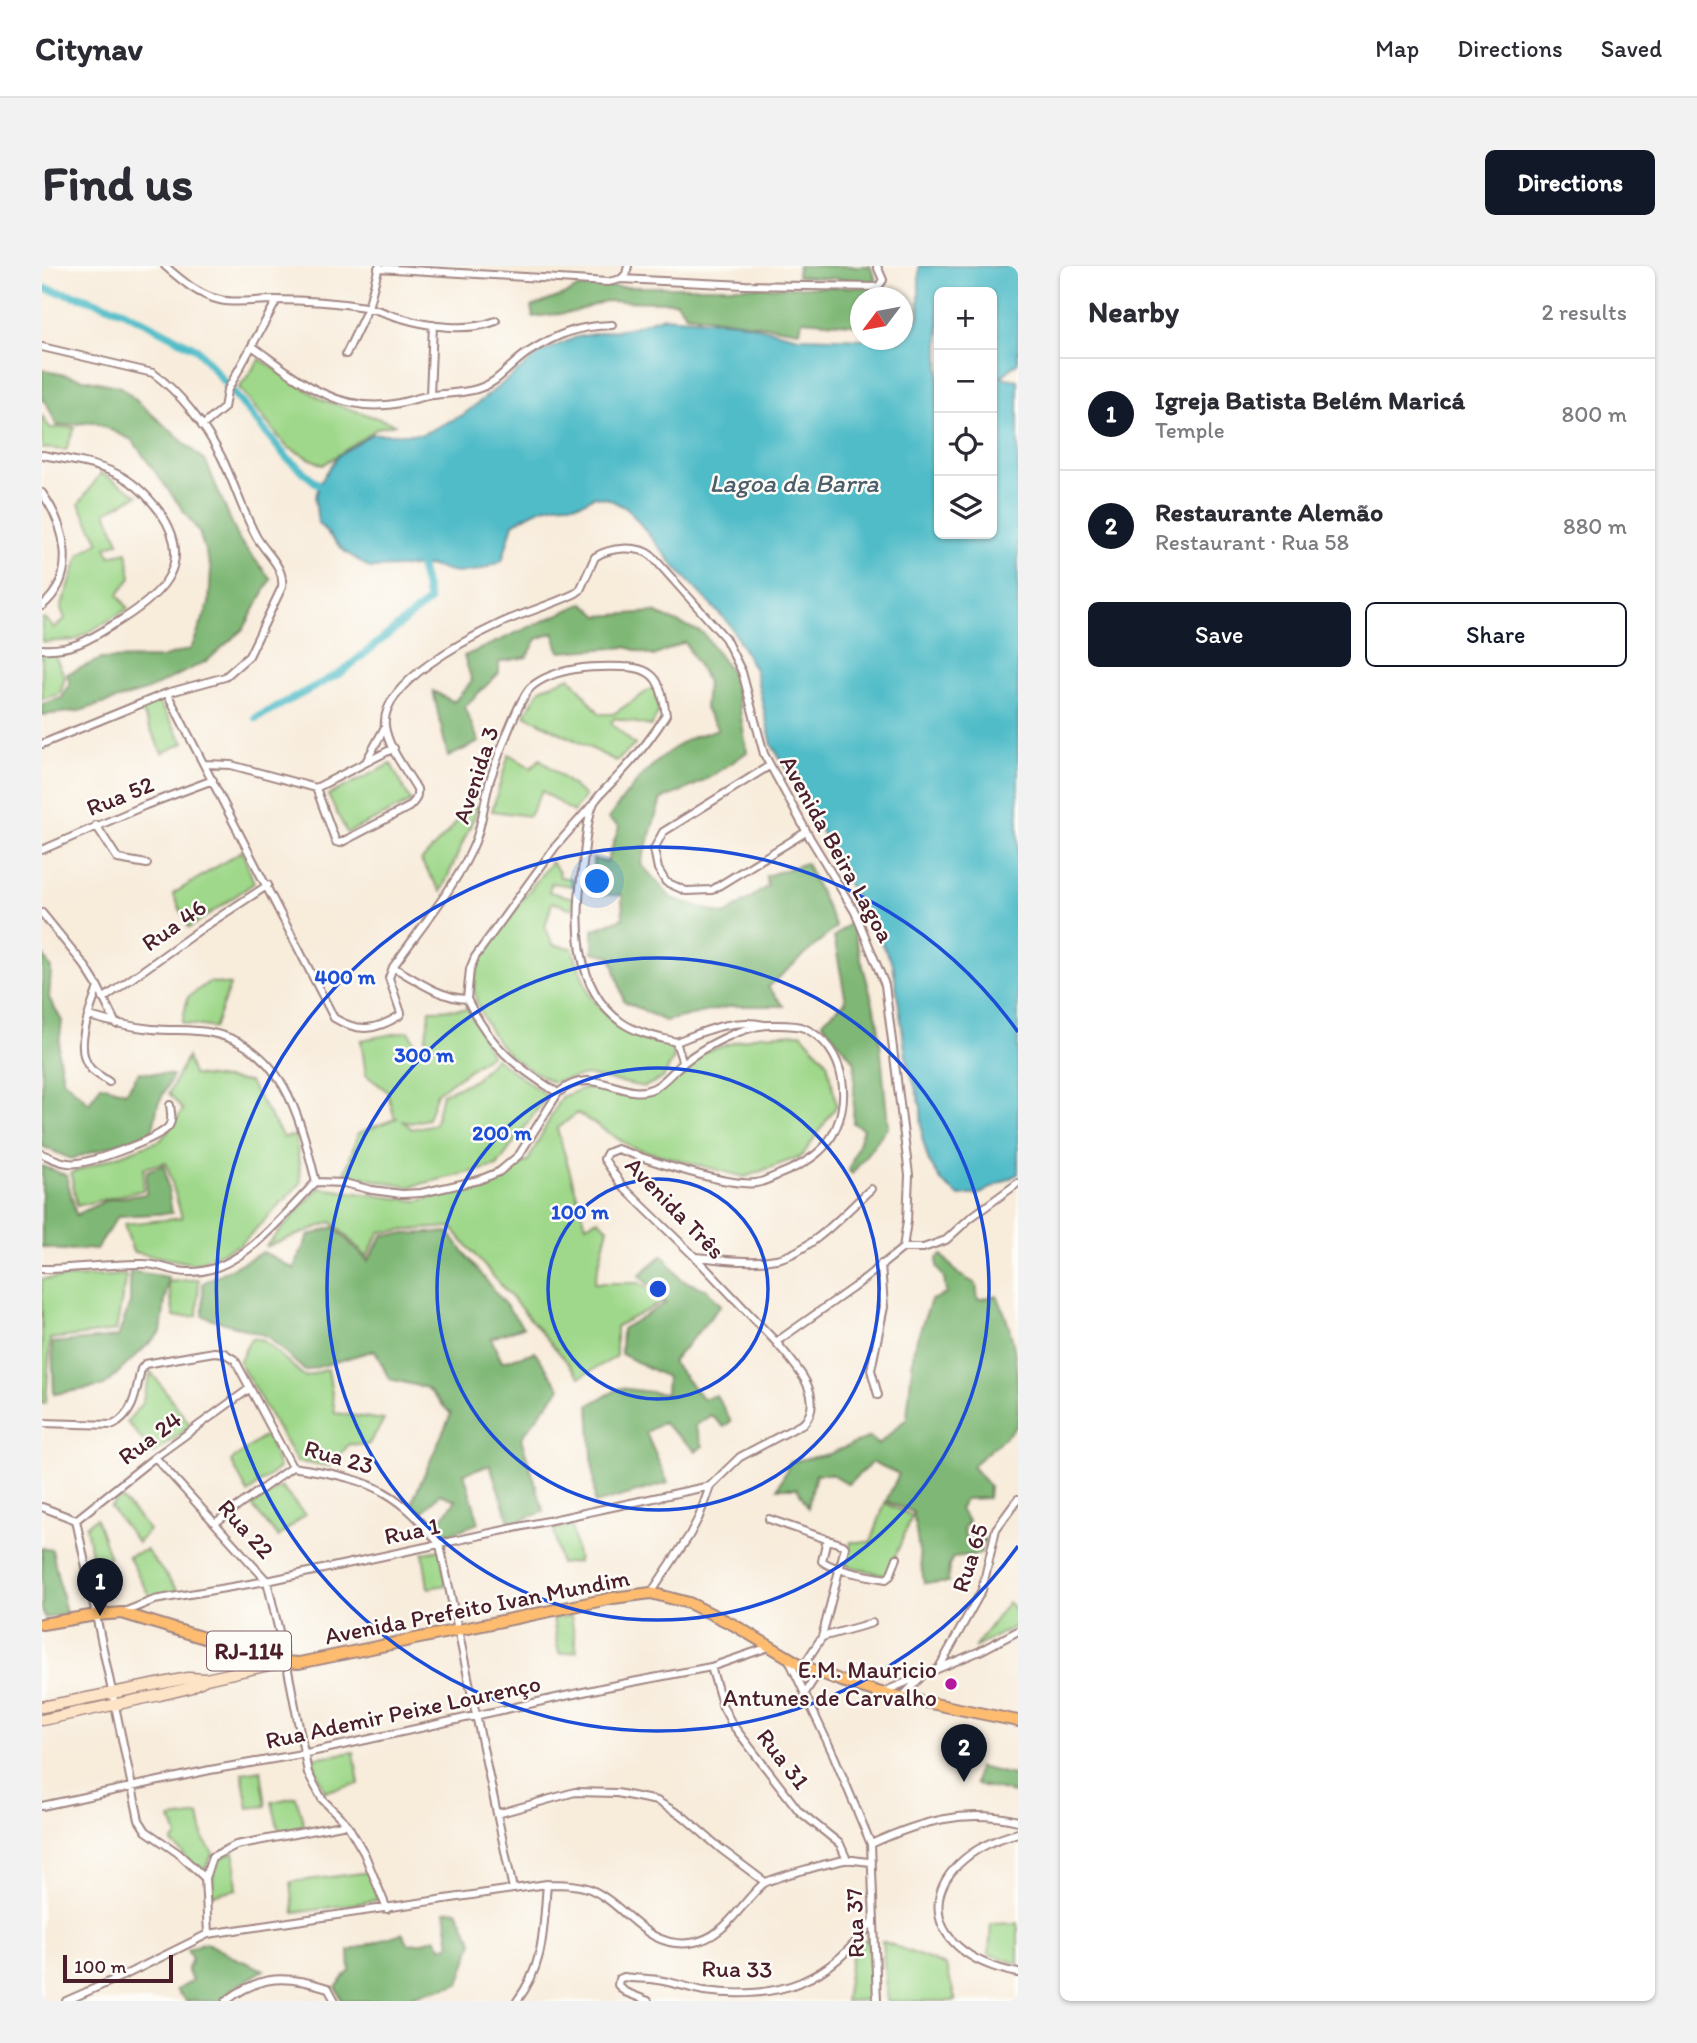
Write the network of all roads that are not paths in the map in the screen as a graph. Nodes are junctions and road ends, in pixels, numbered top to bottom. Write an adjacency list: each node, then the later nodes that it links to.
1 (165, 266): 8 (street)
2 (459, 266): 6 (street)
3 (628, 266): 7 (street)
4 (877, 266): 7 (street)
5 (378, 267): 6 (street); 9 (street)
6 (465, 272): 7 (street)
7 (621, 279)
8 (277, 300): 9 (street); 13 (street)
9 (368, 308): 11 (street); 15 (street)
10 (496, 321): 11 (street)
11 (433, 325): 16 (street)
12 (612, 325): 16 (street)
13 (252, 346): 16 (street); 17 (street)
14 (42, 347): 17 (street)
15 (346, 354)
16 (430, 396)
17 (202, 426): 22 (street)
18 (42, 454): 21 (street)
19 (42, 493): 20 (street)
20 (42, 607)
21 (42, 649)
22 (167, 693): 24 (street); 27 (street)
23 (386, 726): 25 (street); 26 (street); 28 (street, Avenida Beira Lagoa)
24 (42, 744)
25 (394, 748): 26 (street); 30 (street)
26 (366, 762): 30 (street)
27 (205, 764): 29 (street); 30 (street)
28 (769, 766): 33 (street, Avenida Beira Lagoa); 33 (street)
29 (214, 780): 32 (street, Rua 52); 36 (street)
30 (316, 788)
31 (593, 804): 38 (street, Avenida 3); 41 (street); 45 (street)
32 (96, 825): 34 (street, Rua 52); 35 (street)
33 (806, 832): 54 (street, Avenida Beira Lagoa)
34 (42, 850)
35 (146, 864)
36 (268, 885): 38 (street); 40 (street, Rua 46)
37 (42, 913): 39 (street)
38 (393, 967): 41 (street)
39 (98, 988): 40 (street); 42 (street)
40 (103, 999): 43 (street)
41 (467, 999): 48 (street)
42 (89, 1016): 43 (street); 47 (street)
43 (116, 1024): 51 (street)
44 (766, 1025): 45 (street); 46 (street); 55 (street, Avenida Três)
45 (676, 1042): 46 (street)
46 (683, 1063): 48 (street)
47 (109, 1082)
48 (558, 1093): 51 (street)
49 (170, 1105): 50 (street)
50 (42, 1154)
51 (316, 1182): 57 (street)
52 (1018, 1184): 54 (street)
53 (871, 1188): 55 (street)
54 (903, 1248): 56 (street)
55 (695, 1257): 58 (street, Avenida Três)
56 (881, 1264): 58 (street); 60 (street)
57 (42, 1269)
58 (776, 1342): 64 (street)
59 (249, 1388): 61 (street, Rua 23); 62 (street, Rua 24); 63 (street, Rua 23)
60 (878, 1395)
61 (42, 1423)
62 (155, 1457): 68 (street, Rua 24); 69 (street, Rua 22)
63 (292, 1467): 69 (street); 71 (street, Rua 23)
64 (710, 1486): 71 (street, Rua 1); 75 (street)
65 (1018, 1499): 87 (street, Rua 65)
66 (42, 1507): 68 (street)
67 (769, 1519): 70 (street)
68 (76, 1520): 77 (street)
69 (215, 1523): 74 (street, Rua 22)
70 (827, 1539): 73 (street); 73 (street)
71 (440, 1545): 74 (street, Rua 1); 80 (street, Rua 23)
72 (897, 1558): 73 (street)
73 (841, 1569): 82 (street)
74 (267, 1581): 76 (street, Rua 1); 86 (street, Rua 22)
75 (651, 1593): 80 (main road, Avenida Prefeito Ivan Mundim / RJ-114); 83 (main road, Avenida Prefeito Ivan Mundim / RJ-114)
76 (122, 1613): 77 (main road, Avenida Prefeito Ivan Mundim / RJ-114); 84 (main road, Avenida Prefeito Ivan Mundim / RJ-114)
77 (96, 1615): 79 (main road, Avenida Prefeito Ivan Mundim / RJ-114); 98 (street)
78 (872, 1623): 82 (street)
79 (42, 1624)
80 (458, 1629): 86 (main road, Avenida Prefeito Ivan Mundim / RJ-114); 100 (street, Rua 23)
81 (1018, 1631): 87 (street)
82 (822, 1637): 89 (street)
83 (769, 1647): 85 (main road, Avenida Prefeito Ivan Mundim / RJ-114); 88 (street, Rua Ademir Peixe Lourenço)
84 (253, 1652): 86 (main road, Avenida Prefeito Ivan Mundim / RJ-114); 90 (street)
85 (788, 1657): 89 (main road, RJ-114); 93 (street)
86 (285, 1662): 90 (street); 103 (street, Rua 22)
87 (940, 1666): 92 (street)
88 (711, 1667): 100 (street, Rua Ademir Peixe Lourenço); 111 (street, Rua 31)
89 (805, 1667): 91 (main road, RJ-114); 93 (main road); 94 (main road)
90 (245, 1672): 98 (street)
91 (825, 1674): 94 (street); 96 (main road, RJ-114)
92 (925, 1674): 96 (street); 97 (street)
93 (798, 1680): 94 (street); 95 (street)
94 (811, 1682): 95 (street)
95 (805, 1693): 110 (street)
96 (881, 1693): 97 (main road, RJ-114)
97 (902, 1697): 102 (main road, RJ-114)
98 (114, 1699): 99 (street); 101 (street); 104 (street)
99 (42, 1707)
100 (477, 1717): 103 (street, Rua Ademir Peixe Lourenço); 106 (street, Rua 23)
101 (42, 1720)
102 (1018, 1721)
103 (302, 1754): 104 (street, Rua Ademir Peixe Lourenço); 108 (street, Rua 22)
104 (130, 1787): 105 (street, Rua Ademir Peixe Lourenço); 113 (street)
105 (42, 1806)
106 (498, 1814): 114 (street); 116 (street, Rua 23)
107 (1018, 1821): 110 (street)
108 (347, 1824): 113 (street); 117 (street, Rua 22)
109 (1018, 1833): 120 (street)
110 (871, 1843): 112 (street, Rua 37)
111 (847, 1860): 112 (street); 114 (street)
112 (872, 1862): 118 (street, Rua 37)
113 (205, 1878): 119 (street)
114 (765, 1882): 115 (street)
115 (547, 1884): 116 (street); 124 (street)
116 (513, 1889): 117 (street)
117 (387, 1909): 119 (street)
118 (873, 1921): 125 (street, Rua 33); 126 (street, Rua 37)
119 (208, 1934): 121 (street)
120 (1018, 1973)
121 (66, 2001)
122 (226, 2001): 123 (street)
123 (335, 2001)
124 (517, 2001)
125 (648, 2001)
126 (877, 2001)

